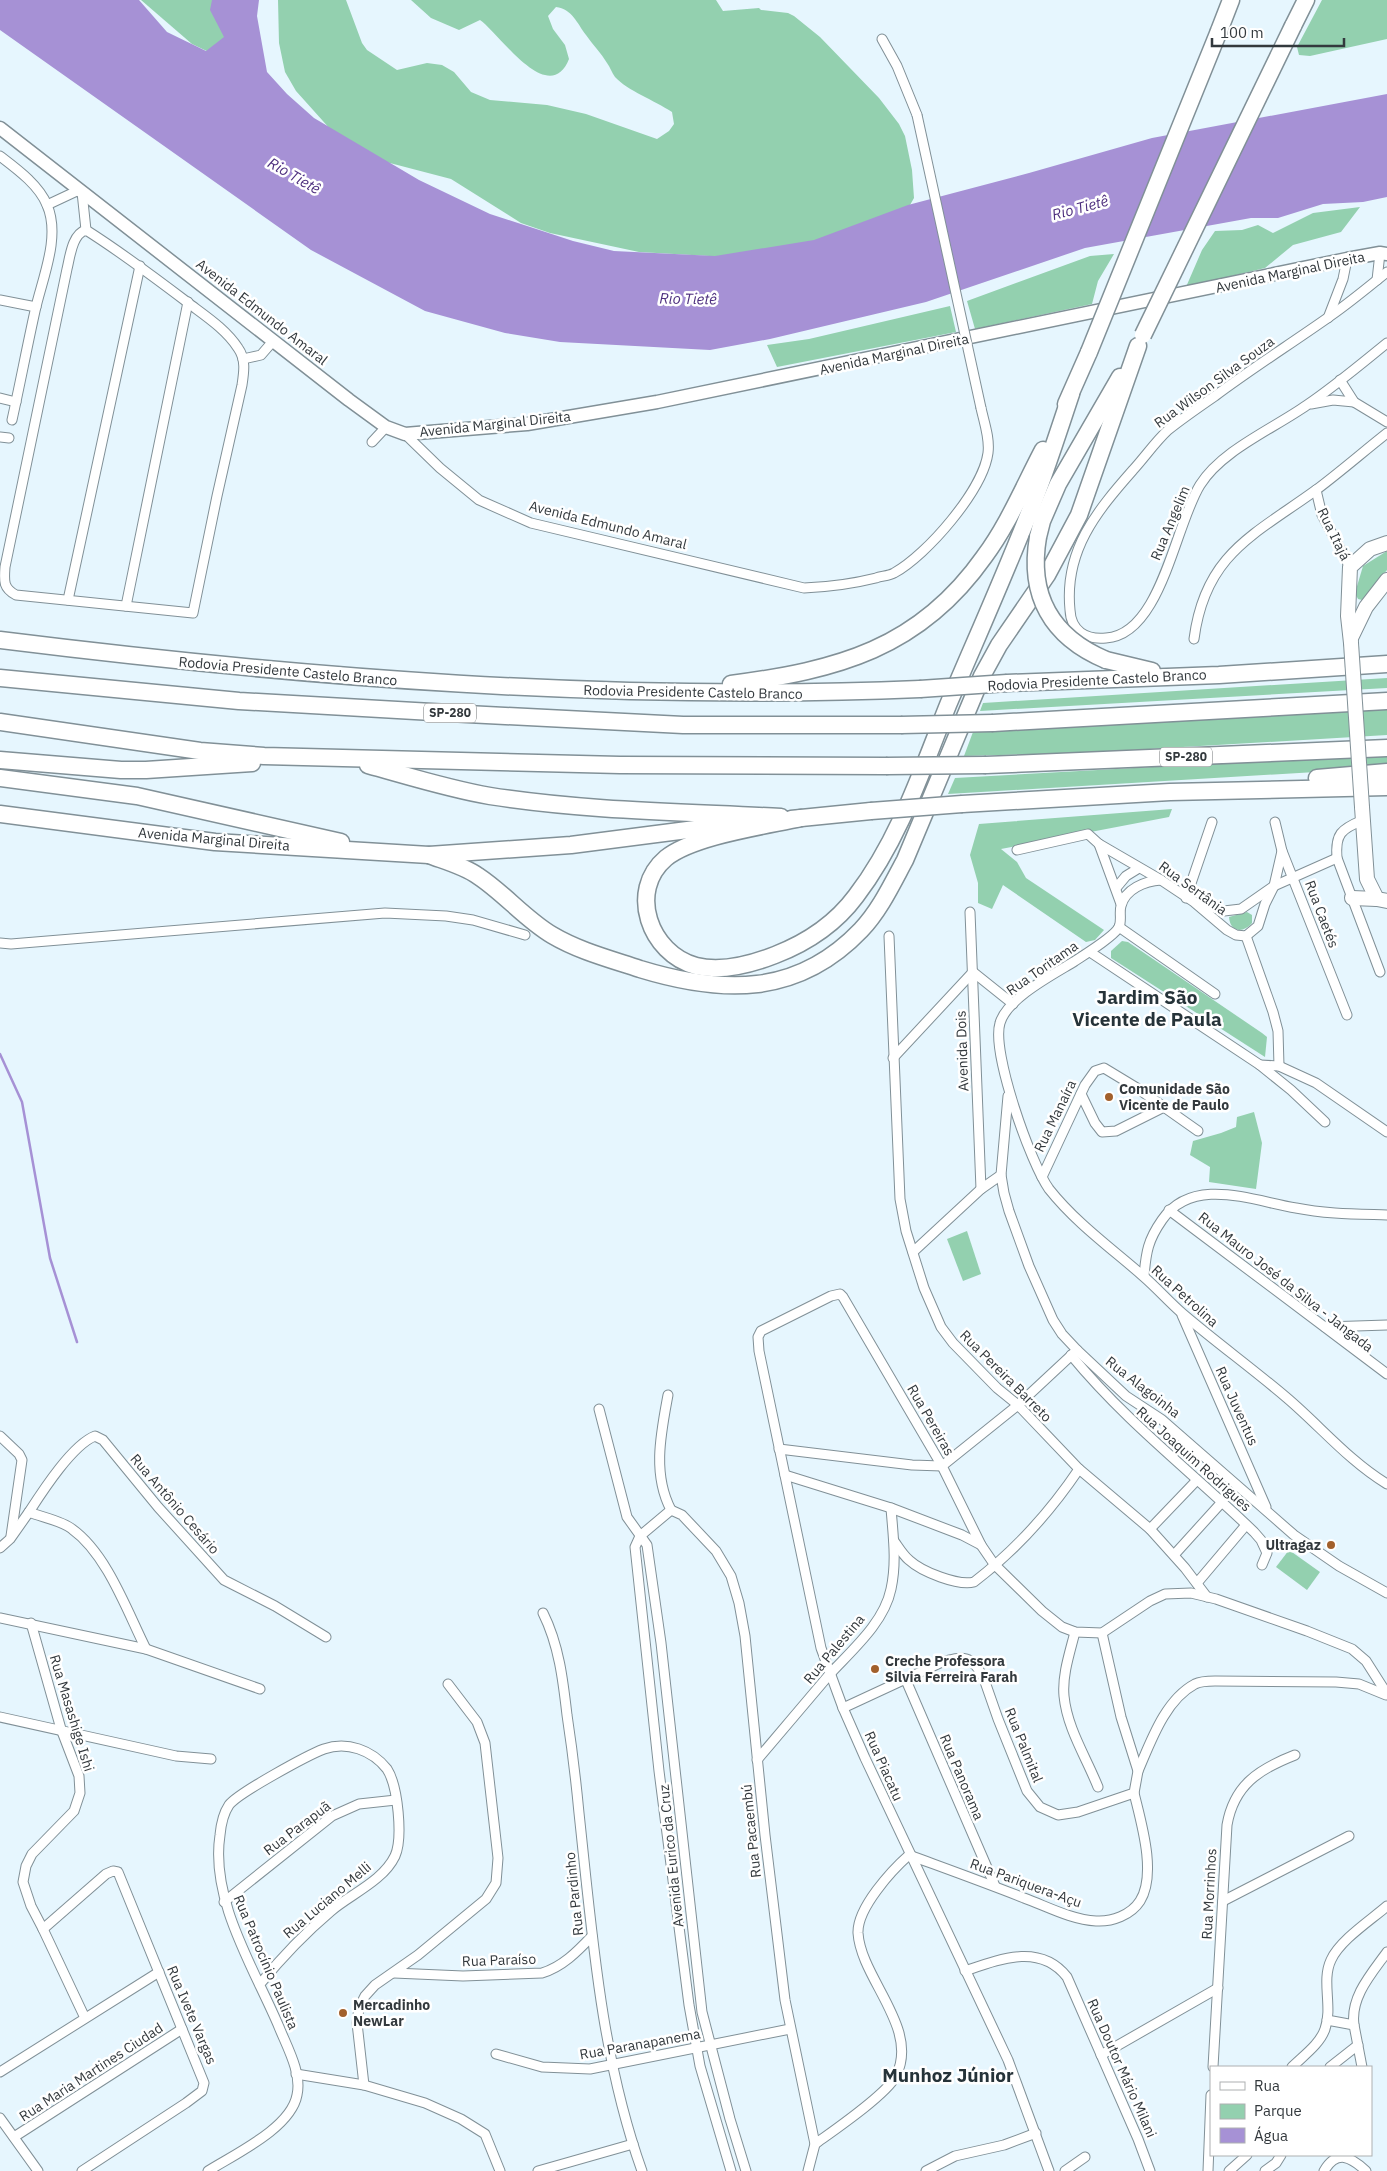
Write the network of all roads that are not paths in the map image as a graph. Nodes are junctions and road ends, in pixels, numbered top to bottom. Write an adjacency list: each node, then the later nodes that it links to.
1 (1232, 0): 23 (highway, bridge)
2 (1306, 0): 19 (highway, bridge)
3 (882, 39): 31 (street, Avenida Edmundo Amaral, bridge)
4 (0, 128): 6 (main road, Avenida Edmundo Amaral)
5 (0, 156): 7 (street)
6 (81, 191): 7 (street); 8 (street); 18 (main road, Avenida Edmundo Amaral)
7 (47, 205): 16 (street)
8 (86, 230): 11 (street); 38 (street)
9 (1385, 251): 10 (main road, Avenida Marginal Direita); 13 (street)
10 (1347, 259): 17 (street); 31 (main road, Avenida Marginal Direita)
11 (140, 266): 15 (street); 38 (street)
12 (1387, 272): 13 (street, Rua Wilson Silva Souza)
13 (1377, 280): 17 (street, Rua Wilson Silva Souza)
14 (0, 300): 16 (street)
15 (188, 302): 21 (street); 40 (street)
16 (36, 307): 25 (street)
17 (1328, 318): 42 (street, Rua Wilson Silva Souza)
18 (274, 340): 21 (street); 30 (main road, Avenida Edmundo Amaral)
19 (1140, 340): 47 (highway, bridge); 68 (highway)
20 (1387, 343): 22 (street, Rua Angelim)
21 (243, 359): 40 (street)
22 (1340, 380): 26 (street); 27 (street, Rua Angelim)
23 (1074, 389): 49 (highway); 61 (highway)
24 (0, 398): 25 (street)
25 (16, 402): 28 (street)
26 (1354, 402): 27 (street); 29 (street)
27 (1308, 404): 42 (street, Rua Angelim)
28 (12, 420)
29 (1384, 420): 32 (street)
30 (386, 427): 31 (main road, Avenida Edmundo Amaral); 33 (street)
31 (405, 434)
32 (1385, 436): 34 (street)
33 (372, 442)
34 (1316, 490): 36 (street, Rua Itajá); 43 (street)
35 (1387, 543): 36 (main road)
36 (1350, 568): 39 (main road, Rua Itajá)
37 (1387, 580): 41 (main road)
38 (68, 600): 40 (street)
39 (1348, 603): 41 (main road); 45 (main road, Rua Itajá)
40 (126, 606)
41 (1366, 607): 45 (main road)
42 (1070, 613)
43 (1194, 639)
44 (0, 640): 49 (highway, Rodovia Presidente Castelo Branco)
45 (1351, 641): 60 (main road, Rua Itajá, bridge)
46 (1387, 664): 47 (highway, Rodovia Presidente Castelo Branco)
47 (1219, 674): 49 (highway, Rodovia Presidente Castelo Branco, bridge)
48 (0, 678): 50 (highway, SP-280, bridge)
49 (674, 692)
50 (1387, 701)
51 (0, 722): 53 (highway, SP-280)
52 (1387, 748): 53 (highway, SP-280, bridge)
53 (340, 758): 54 (highway); 61 (highway)
54 (0, 760)
55 (1387, 772): 58 (highway)
56 (0, 778): 67 (highway)
57 (1387, 787): 58 (highway)
58 (1170, 792): 61 (highway, bridge)
59 (0, 814): 67 (highway, Avenida Marginal Direita)
60 (1362, 814): 69 (street); 72 (main road, Rua Itajá)
61 (801, 818): 68 (highway)
62 (1212, 822): 77 (street)
63 (1275, 822): 66 (street, Rua Caetés)
64 (1099, 844): 65 (street, Rua Sertânia); 70 (street, Rua Sertânia); 75 (street)
65 (1017, 850)
66 (1282, 851): 71 (street, Rua Caetés); 74 (street)
67 (390, 853): 68 (highway, Avenida Marginal Direita)
68 (429, 855)
69 (1337, 858): 71 (street); 76 (street)
70 (1139, 868): 73 (street, Rua Sertânia); 75 (street)
71 (1293, 877): 74 (street); 91 (street, Rua Caetés)
72 (1367, 879): 76 (main road); 78 (main road)
73 (1161, 880): 77 (street, Rua Sertânia); 79 (street)
74 (1274, 886): 77 (street); 84 (street)
75 (1116, 888): 79 (street)
76 (1352, 898): 78 (main road); 88 (street)
77 (1190, 900): 84 (street, Rua Sertânia)
78 (1382, 900)
79 (1121, 904): 81 (street)
80 (970, 912): 87 (street, Avenida Dois)
81 (1119, 927): 86 (street, Rua Toritama); 89 (street)
82 (525, 935): 85 (street)
83 (889, 936): 92 (street, Rua Pereira Barreto)
84 (1246, 936): 94 (street)
85 (0, 943)
86 (1090, 952): 90 (street, Rua Toritama); 93 (street)
87 (973, 972): 90 (street); 92 (street); 103 (street, Avenida Dois)
88 (1380, 972)
89 (1215, 994)
90 (1013, 1004): 95 (street, Rua Toritama)
91 (1347, 1014)
92 (893, 1058): 106 (street, Rua Pereira Barreto)
93 (1260, 1065): 94 (street); 98 (street)
94 (1278, 1066): 100 (street)
95 (1009, 1094): 101 (street, Rua Alagoinha); 102 (street, Rua Petrolina)
96 (1081, 1094): 97 (street, Rua Manaíra); 97 (street); 102 (street, Rua Manaíra)
97 (1164, 1107): 99 (street, Rua Manaíra)
98 (1325, 1122)
99 (1198, 1131)
100 (1387, 1132)
101 (1001, 1175): 103 (street); 112 (street, Rua Alagoinha)
102 (1042, 1177): 107 (street, Rua Petrolina)
103 (981, 1189): 106 (street)
104 (1169, 1210): 105 (street); 107 (street); 110 (street, Rua Mauro José da Silva - Jangada)
105 (1387, 1215)
106 (913, 1252): 116 (street, Rua Pereira Barreto)
107 (1144, 1276): 108 (street, Rua Petrolina)
108 (1181, 1313): 125 (street, Rua Petrolina); 129 (street, Rua Juventus)
109 (1387, 1325): 110 (street)
110 (1325, 1328): 113 (street, Rua Mauro José da Silva - Jangada)
111 (759, 1351): 120 (street, Rua Piacatu); 121 (street, Rua Pereiras)
112 (1074, 1353): 115 (street, Rua Alagoinha); 116 (street); 117 (street, Rua Joaquim Rodrigues)
113 (1387, 1374)
114 (668, 1395): 128 (street)
115 (1126, 1396): 117 (street); 129 (street, Rua Alagoinha)
116 (1018, 1405): 121 (street); 122 (street, Rua Pereira Barreto)
117 (1116, 1406): 124 (street, Rua Joaquim Rodrigues)
118 (599, 1409): 133 (street, Avenida Eurico da Cruz)
119 (0, 1436): 134 (street)
120 (779, 1449): 121 (street); 123 (street, Rua Piacatu)
121 (942, 1466): 136 (street, Rua Pereiras)
122 (1079, 1469): 132 (street, Rua Pereira Barreto); 139 (street)
123 (785, 1475): 127 (street); 151 (street, Rua Piacatu)
124 (1197, 1480): 126 (street, Rua Joaquim Rodrigues); 132 (street)
125 (1387, 1484)
126 (1222, 1502): 131 (street, Rua Joaquim Rodrigues); 138 (street)
127 (891, 1508): 135 (street, Rua Palestina); 136 (street)
128 (671, 1510): 133 (street); 161 (street, Rua Pacaembú)
129 (1268, 1511): 142 (street, Rua Alagoinha)
130 (29, 1512): 134 (street); 149 (street, Rua Antônio Cesário); 150 (street)
131 (1246, 1525): 140 (street, Rua Joaquim Rodrigues); 141 (street)
132 (1150, 1529): 138 (street, Rua Pereira Barreto)
133 (640, 1536): 164 (street, Avenida Eurico da Cruz); 165 (street, Avenida Eurico da Cruz)
134 (10, 1539): 137 (street)
135 (894, 1541): 139 (street); 151 (street, Rua Palestina)
136 (981, 1545): 139 (street, Rua Pereiras)
137 (0, 1548)
138 (1174, 1555): 141 (street, Rua Pereira Barreto)
139 (994, 1564): 147 (street, Rua Pereiras)
140 (1262, 1564)
141 (1196, 1583): 143 (street, Rua Pereira Barreto)
142 (1387, 1593)
143 (1207, 1597): 148 (street); 155 (street)
144 (543, 1613): 175 (street, Rua Pardinho)
145 (0, 1618): 146 (street)
146 (31, 1623): 150 (street); 158 (street, Rua Masashige Ishi)
147 (1075, 1632): 148 (street); 163 (street)
148 (1102, 1633): 162 (street)
149 (326, 1637)
150 (146, 1649): 154 (street)
151 (830, 1674): 156 (street, Rua Piacatu); 161 (street, Rua Palestina)
152 (905, 1678): 156 (street, Rua Palmital); 166 (street, Rua Palmital); 170 (street, Rua Panorama)
153 (448, 1684): 179 (street)
154 (260, 1689)
155 (1387, 1694): 162 (street)
156 (843, 1708): 169 (street, Rua Piacatu)
157 (0, 1717): 158 (street)
158 (61, 1729): 160 (street); 174 (street, Rua Masashige Ishi)
159 (1295, 1755): 172 (street, Rua Morrinhos)
160 (210, 1759)
161 (757, 1760): 186 (street, Rua Pacaembú)
162 (1138, 1771): 166 (street)
163 (1098, 1787)
164 (677, 1788): 165 (street); 187 (street, Avenida Eurico da Cruz)
165 (662, 1790): 189 (street, Avenida Eurico da Cruz)
166 (1134, 1793): 170 (street, Rua Pariquera-Açu)
167 (396, 1800): 171 (street, Rua Parapuã); 171 (street, Rua Patrocínio Paulista); 180 (street, Rua Luciano Melli)
168 (1349, 1836): 172 (street)
169 (909, 1855): 170 (street, Rua Pariquera-Açu); 177 (street, Rua Piacatu); 205 (street)
170 (994, 1886)
171 (224, 1902): 180 (street, Rua Patrocínio Paulista)
172 (1222, 1902): 181 (street, Rua Morrinhos)
173 (1387, 1906): 183 (street)
174 (44, 1929): 178 (street, Rua Ivete Vargas); 182 (street, Rua Masashige Ishi)
175 (592, 1936): 179 (street, Rua Paraíso); 192 (street, Rua Pardinho)
176 (1387, 1952): 184 (street)
177 (965, 1970): 191 (street, Rua Doutor Mário Milani); 202 (street, Rua Piacatu)
178 (159, 1972): 182 (street); 185 (street, Rua Ivete Vargas)
179 (394, 1973): 199 (street)
180 (260, 1984): 198 (street, Rua Patrocínio Paulista)
181 (1218, 1988): 191 (street); 193 (street, Rua Morrinhos)
182 (85, 2018): 197 (street)
183 (1327, 2020): 184 (street); 194 (street)
184 (1354, 2025): 188 (street)
185 (182, 2029): 203 (street, Rua Maria Martines Ciudad); 210 (street, Rua Ivete Vargas)
186 (790, 2029): 187 (street, Rua Paranapanema); 205 (street, Rua Pacaembú)
187 (710, 2045): 189 (street, Rua Paranapanema); 216 (street, Avenida Eurico da Cruz)
188 (1358, 2045): 195 (street); 196 (street)
189 (697, 2049): 192 (street, Rua Paranapanema); 215 (street, Avenida Eurico da Cruz)
190 (496, 2054): 192 (street, Rua Paranapanema)
191 (1101, 2055): 221 (street, Rua Doutor Mário Milani)
192 (613, 2066): 204 (street, Rua Pardinho)
193 (1212, 2066)
194 (1293, 2066)
195 (1331, 2066)
196 (1362, 2066)
197 (0, 2072)
198 (296, 2074): 199 (street); 211 (street, Rua Patrocínio Paulista)
199 (364, 2085): 212 (street)
200 (0, 2118): 203 (street)
201 (1210, 2120): 222 (street)
202 (1036, 2133): 218 (street); 219 (street, Rua Piacatu)
203 (14, 2137): 209 (street)
204 (633, 2144): 213 (street); 214 (street, Rua Pardinho)
205 (815, 2144): 217 (street, Rua Pacaembú)
206 (1246, 2156): 223 (street)
207 (1280, 2156): 224 (street)
208 (1085, 2157): 220 (street)
209 (38, 2171)
210 (82, 2171)
211 (208, 2171)
212 (500, 2171)
213 (538, 2171)
214 (642, 2171)
215 (731, 2171)
216 (746, 2171)
217 (808, 2171)
218 (926, 2171)
219 (1049, 2171)
220 (1065, 2171)
221 (1150, 2171)
222 (1208, 2171)
223 (1229, 2171)
224 (1265, 2171)
225 (1324, 2171): 226 (street)
226 (1366, 2171)

